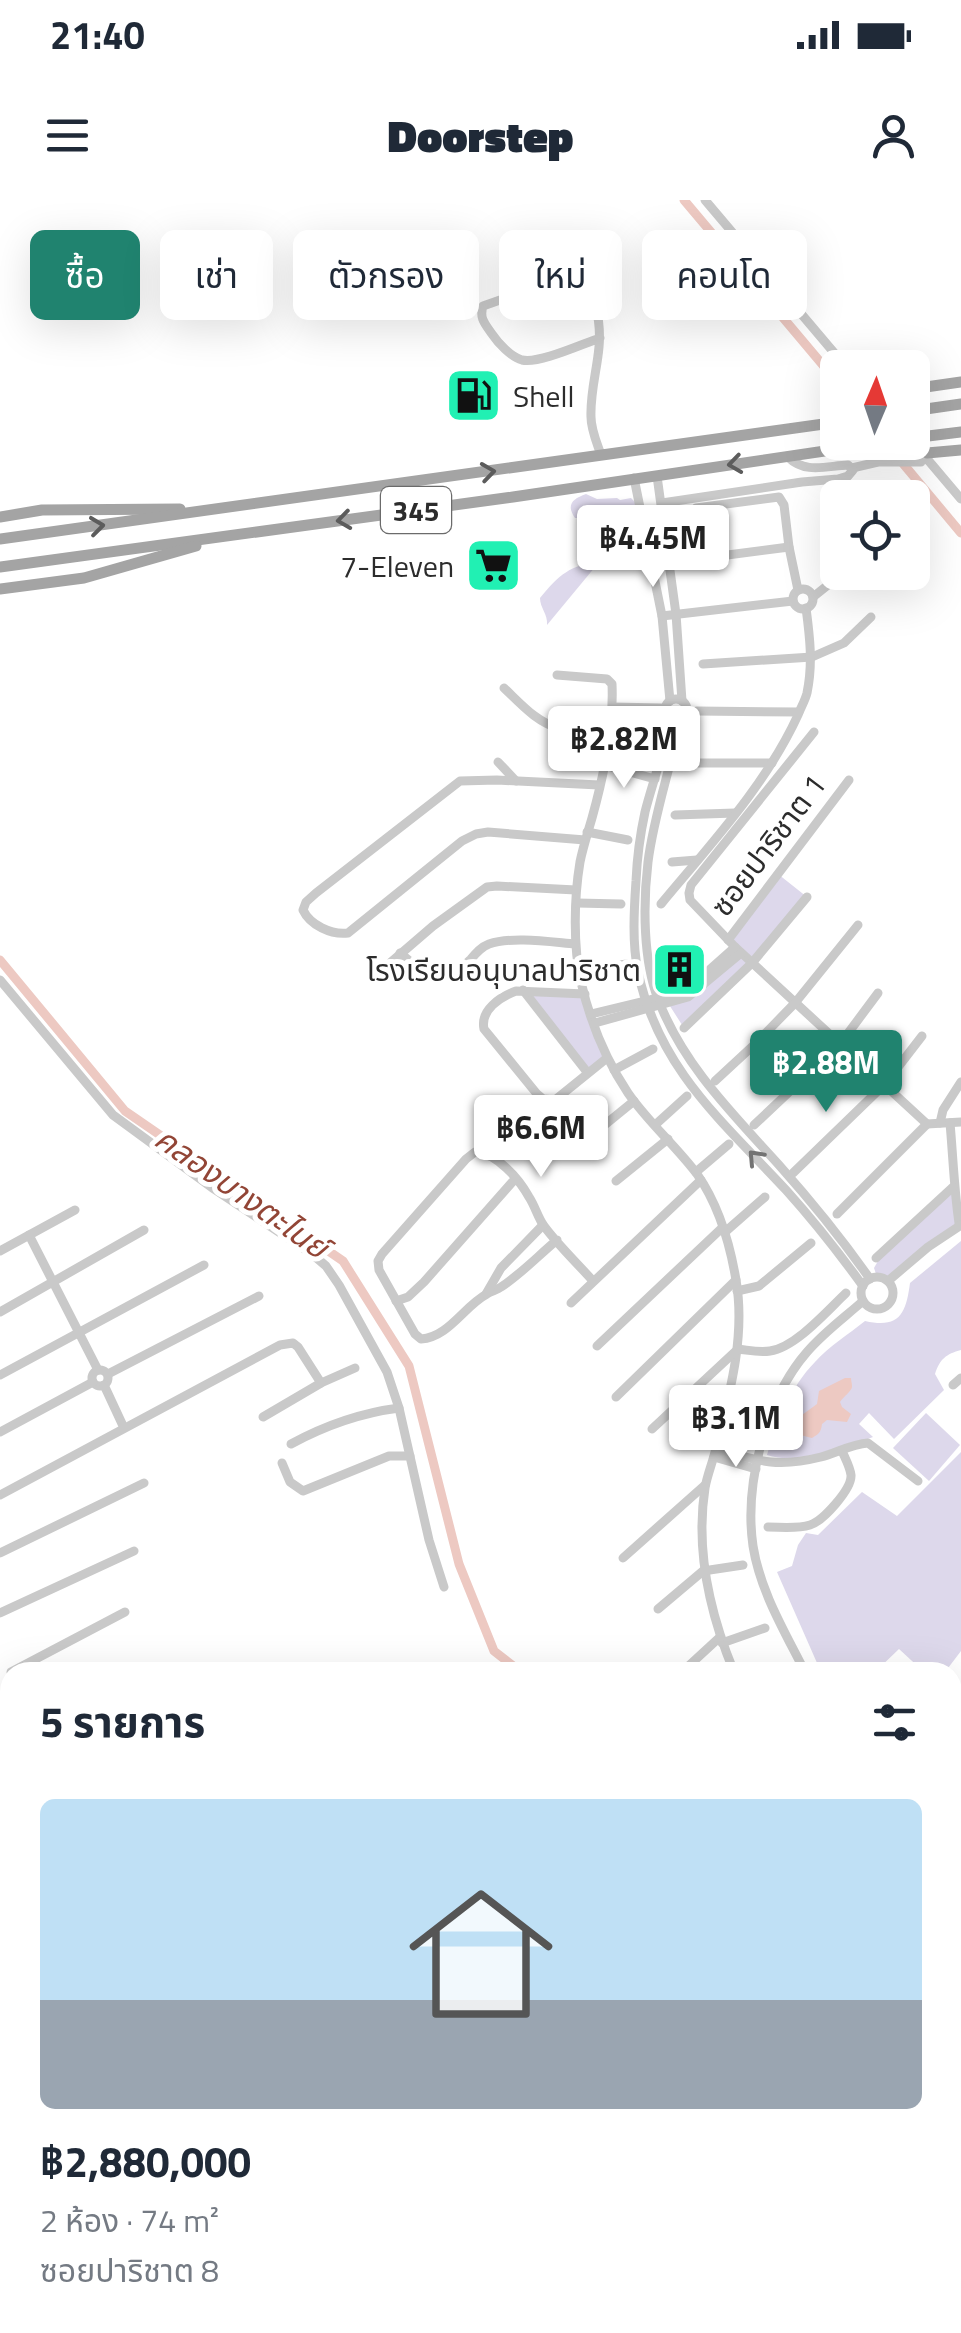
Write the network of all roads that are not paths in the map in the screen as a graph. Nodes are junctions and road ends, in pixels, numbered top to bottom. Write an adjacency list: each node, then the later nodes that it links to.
1 (706, 200): 3 (street)
2 (600, 338): 2 (street); 13 (street)
3 (832, 350)
4 (961, 382): 5 (main road)
5 (930, 386)
6 (961, 404): 7 (main road)
7 (930, 408)
8 (820, 425): 13 (main road, 345)
9 (961, 432): 10 (main road)
10 (930, 436)
11 (961, 450): 15 (main road)
12 (820, 453): 14 (main road, 345)
13 (601, 455): 24 (main road, 345, one-way to 13)
14 (788, 457): 18 (street); 19 (main road, 345, one-way to 19)
15 (930, 458)
16 (918, 460): 18 (street)
17 (930, 460): 21 (street)
18 (852, 468): 22 (street)
19 (658, 476): 20 (main road, 345); 22 (street)
20 (634, 478): 27 (main road, 345, one-way to 27); 42 (street)
21 (961, 498)
22 (662, 503): 41 (street)
23 (696, 508): 30 (street)
24 (228, 509): 25 (main road); 28 (main road, 345, one-way to 24)
25 (18, 515): 26 (main road); 28 (main road)
26 (0, 518)
27 (235, 535): 31 (main road, 345); 34 (main road)
28 (23, 536): 29 (main road, 345)
29 (0, 539)
30 (789, 547): 32 (street); 36 (street)
31 (54, 560): 33 (main road, 345); 34 (main road)
32 (689, 560)
33 (0, 567)
34 (58, 580): 35 (main road)
35 (0, 588)
36 (798, 590): 38 (street); 39 (street)
37 (822, 590): 38 (street)
38 (813, 597): 40 (street)
39 (793, 601): 40 (street); 41 (street)
40 (806, 608): 44 (street)
41 (676, 614): 42 (street); 49 (street)
42 (662, 616): 48 (street)
43 (871, 618): 44 (street)
44 (812, 657): 45 (street); 53 (street)
45 (702, 664)
46 (557, 675): 50 (street)
47 (504, 688): 56 (street)
48 (670, 701): 49 (street); 52 (street)
49 (682, 701): 54 (street)
50 (613, 706): 52 (street); 56 (street)
51 (696, 711): 53 (street)
52 (664, 712): 54 (street); 61 (street)
53 (799, 712): 58 (street)
54 (680, 720): 89 (street)
55 (814, 732): 78 (street)
56 (610, 733): 60 (street)
57 (498, 762): 63 (street)
58 (772, 763): 59 (street); 65 (street)
59 (686, 764)
60 (604, 765): 61 (street); 64 (street)
61 (655, 779): 91 (street)
62 (849, 780): 78 (street, ซอยปาริชาต 1)
63 (516, 781): 64 (street); 67 (street)
64 (599, 785): 67 (street)
65 (735, 813): 66 (street); 69 (street)
66 (675, 815)
67 (586, 836): 68 (street); 71 (street)
68 (628, 840)
69 (698, 860): 70 (street); 75 (street)
70 (672, 862)
71 (576, 890): 73 (street); 79 (street)
72 (807, 897): 81 (street)
73 (577, 903): 74 (street); 77 (street)
74 (621, 904)
75 (661, 904)
76 (858, 925): 90 (street)
77 (575, 944): 79 (street); 83 (street)
78 (735, 947): 81 (street); 89 (street, ซอยปาริชาต 1)
79 (400, 954): 80 (street)
80 (390, 963)
81 (752, 963): 90 (street); 93 (street)
82 (627, 964): 83 (street)
83 (579, 970): 88 (street)
84 (0, 980): 86 (street)
85 (523, 990): 88 (street); 99 (street); 99 (street)
86 (4, 992): 150 (street)
87 (878, 993): 95 (street)
88 (585, 994): 92 (street)
89 (659, 1001): 91 (street, ซอยปาริชาต 1); 133 (street)
90 (795, 1002): 95 (street); 100 (street)
91 (647, 1004): 92 (street, ซอยปาริชาต 1); 133 (street, one-way to 91)
92 (593, 1018): 97 (street)
93 (684, 1028)
94 (922, 1036): 102 (street)
95 (840, 1044): 102 (street); 108 (street)
96 (653, 1049): 98 (street)
97 (606, 1058): 98 (street); 99 (street)
98 (614, 1070): 104 (street)
99 (587, 1072)
100 (715, 1081)
101 (961, 1082): 105 (street)
102 (885, 1084): 106 (street); 112 (street)
103 (687, 1096): 107 (street)
104 (634, 1101): 107 (street); 111 (street)
105 (950, 1123): 106 (street); 116 (street)
106 (927, 1124): 119 (street)
107 (655, 1125): 109 (street)
108 (754, 1125)
109 (668, 1139): 113 (street); 115 (street)
110 (730, 1144): 113 (street)
111 (580, 1145)
112 (793, 1173)
113 (698, 1176): 123 (street); 130 (street)
114 (515, 1178): 121 (street); 138 (street); 138 (street)
115 (616, 1180)
116 (954, 1187): 120 (street); 128 (street)
117 (765, 1197): 123 (street)
118 (75, 1210): 124 (street)
119 (838, 1214)
120 (960, 1224): 131 (street)
121 (543, 1226): 125 (street); 136 (street)
122 (144, 1230): 132 (street)
123 (724, 1230): 134 (street); 143 (street)
124 (29, 1235): 127 (street); 132 (street)
125 (557, 1240): 130 (street); 136 (street)
126 (812, 1244): 134 (street)
127 (0, 1251)
128 (876, 1258)
129 (204, 1265): 142 (street)
130 (593, 1281): 140 (street)
131 (888, 1281): 133 (street); 139 (street)
132 (53, 1282): 141 (street); 142 (street)
133 (866, 1282): 139 (street)
134 (737, 1286): 144 (street); 149 (street)
135 (846, 1293): 144 (street)
136 (486, 1294): 138 (street)
137 (259, 1296): 147 (street)
138 (396, 1301)
139 (863, 1301): 160 (street)
140 (571, 1303)
141 (0, 1312)
142 (79, 1333): 146 (street); 147 (street)
143 (598, 1346)
144 (738, 1348): 153 (street); 157 (street)
145 (355, 1368): 148 (street)
146 (0, 1375)
147 (103, 1376): 152 (street); 154 (street)
148 (321, 1384): 151 (street); 152 (street)
149 (616, 1397)
150 (399, 1408): 155 (street); 158 (street)
151 (263, 1418)
152 (124, 1428): 164 (street)
153 (652, 1429)
154 (0, 1432)
155 (292, 1444)
156 (842, 1451): 160 (street); 161 (street); 165 (street)
157 (715, 1453): 160 (street); 163 (street)
158 (410, 1456): 159 (street); 171 (street)
159 (282, 1463)
160 (757, 1465): 180 (street)
161 (918, 1482)
162 (144, 1483): 167 (street)
163 (705, 1485): 168 (street); 170 (street)
164 (0, 1495)
165 (768, 1527)
166 (134, 1551): 174 (street)
167 (0, 1553)
168 (623, 1558)
169 (742, 1565): 170 (street)
170 (703, 1571): 172 (street); 176 (street)
171 (444, 1587)
172 (658, 1609)
173 (125, 1612): 177 (street)
174 (0, 1614)
175 (765, 1628): 176 (street)
176 (721, 1640): 178 (street); 179 (street)
177 (31, 1662)
178 (694, 1662)
179 (730, 1662)
180 (800, 1662)

